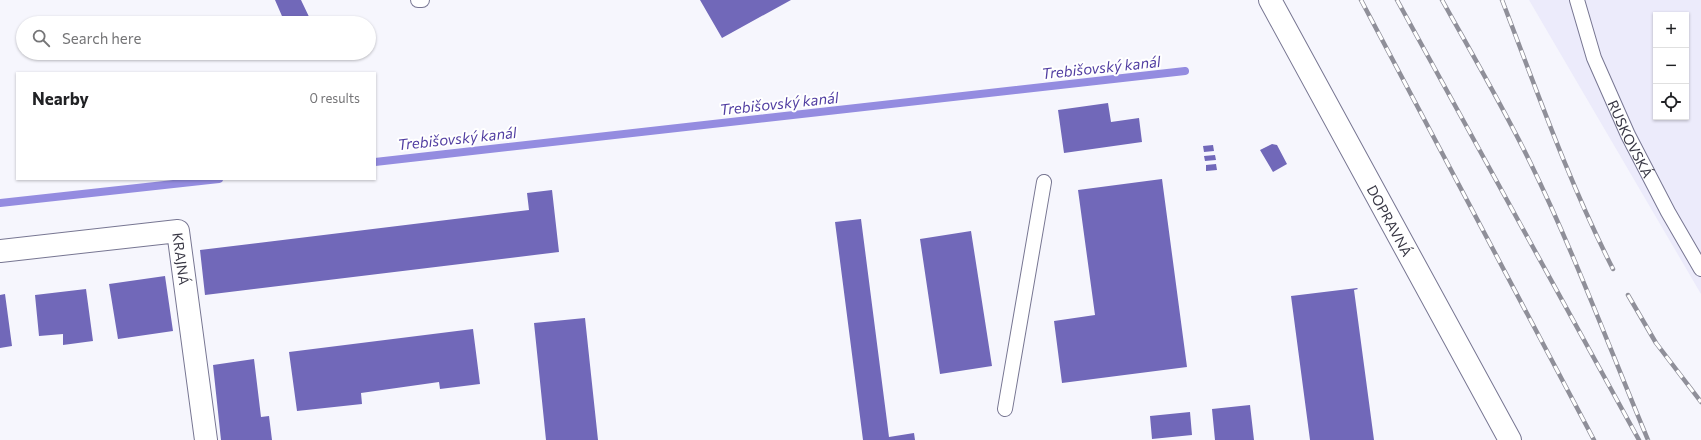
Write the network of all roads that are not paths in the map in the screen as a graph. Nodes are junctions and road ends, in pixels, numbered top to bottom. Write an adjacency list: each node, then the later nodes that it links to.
1 (418, 0): 2 (lane)
2 (422, 0)
3 (1270, 0): 10 (street, DOPRAVNÁ)
4 (1577, 0): 7 (lane, RUSKOVSKÁ)
5 (1044, 182): 8 (lane)
6 (0, 251): 9 (street, KRAJNÁ)
7 (1701, 270)
8 (1005, 409)
9 (206, 440)
10 (1510, 440)

